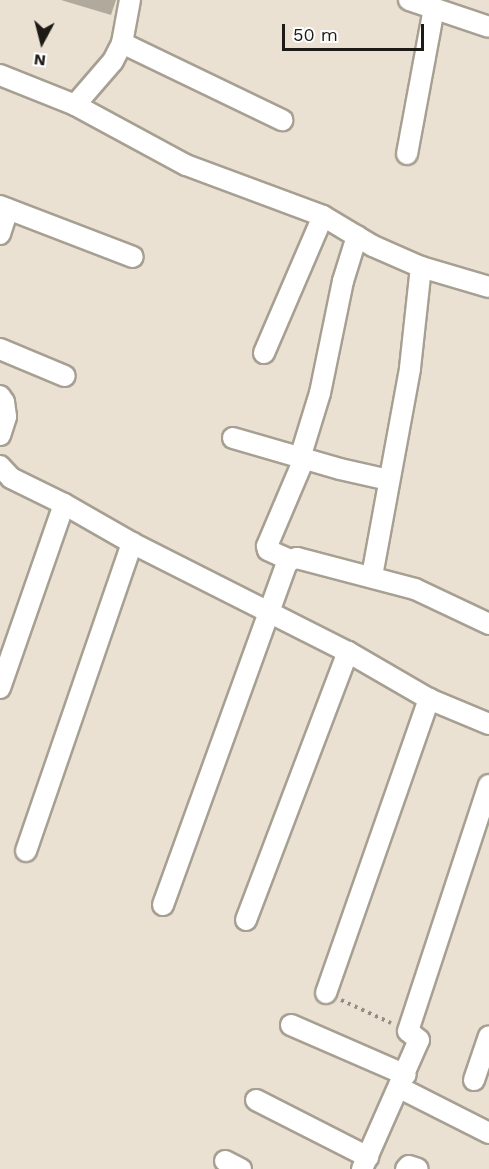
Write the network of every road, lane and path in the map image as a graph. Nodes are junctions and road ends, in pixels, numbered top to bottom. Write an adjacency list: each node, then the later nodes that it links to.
1 (130, 0): 5 (street)
2 (409, 0): 3 (street)
3 (434, 8): 4 (street); 9 (street)
4 (489, 27)
5 (122, 43): 7 (street); 8 (street)
6 (1, 78): 7 (street)
7 (75, 105): 11 (street)
8 (282, 120)
9 (406, 154)
10 (4, 207): 12 (street); 14 (street)
11 (323, 216): 13 (street); 18 (street)
12 (0, 234)
13 (357, 236): 15 (street); 23 (street)
14 (133, 257)
15 (421, 267): 16 (street); 25 (street)
16 (489, 287)
17 (0, 349): 19 (street)
18 (264, 353)
19 (65, 376)
20 (0, 396): 21 (street)
21 (0, 435)
22 (233, 438): 23 (street)
23 (302, 458): 25 (street); 28 (street)
24 (0, 466): 26 (street)
25 (390, 480): 29 (street)
26 (64, 504): 27 (street); 33 (street)
27 (132, 543): 30 (street); 37 (street)
28 (291, 560): 29 (street); 30 (street)
29 (372, 576): 31 (street)
30 (269, 612): 32 (street); 38 (street)
31 (489, 624)
32 (348, 652): 34 (street); 39 (street)
33 (0, 688)
34 (429, 699): 35 (street); 40 (street)
35 (489, 724)
36 (489, 785): 42 (street)
37 (27, 851)
38 (163, 905)
39 (246, 920)
40 (326, 993): 42 (path)
41 (291, 1025): 45 (street)
42 (408, 1031): 45 (street)
43 (489, 1036): 44 (street)
44 (474, 1080)
45 (403, 1081): 47 (street); 48 (street)
46 (256, 1100): 48 (street)
47 (489, 1133)
48 (365, 1163)
49 (406, 1169): 50 (street)
50 (418, 1169)

